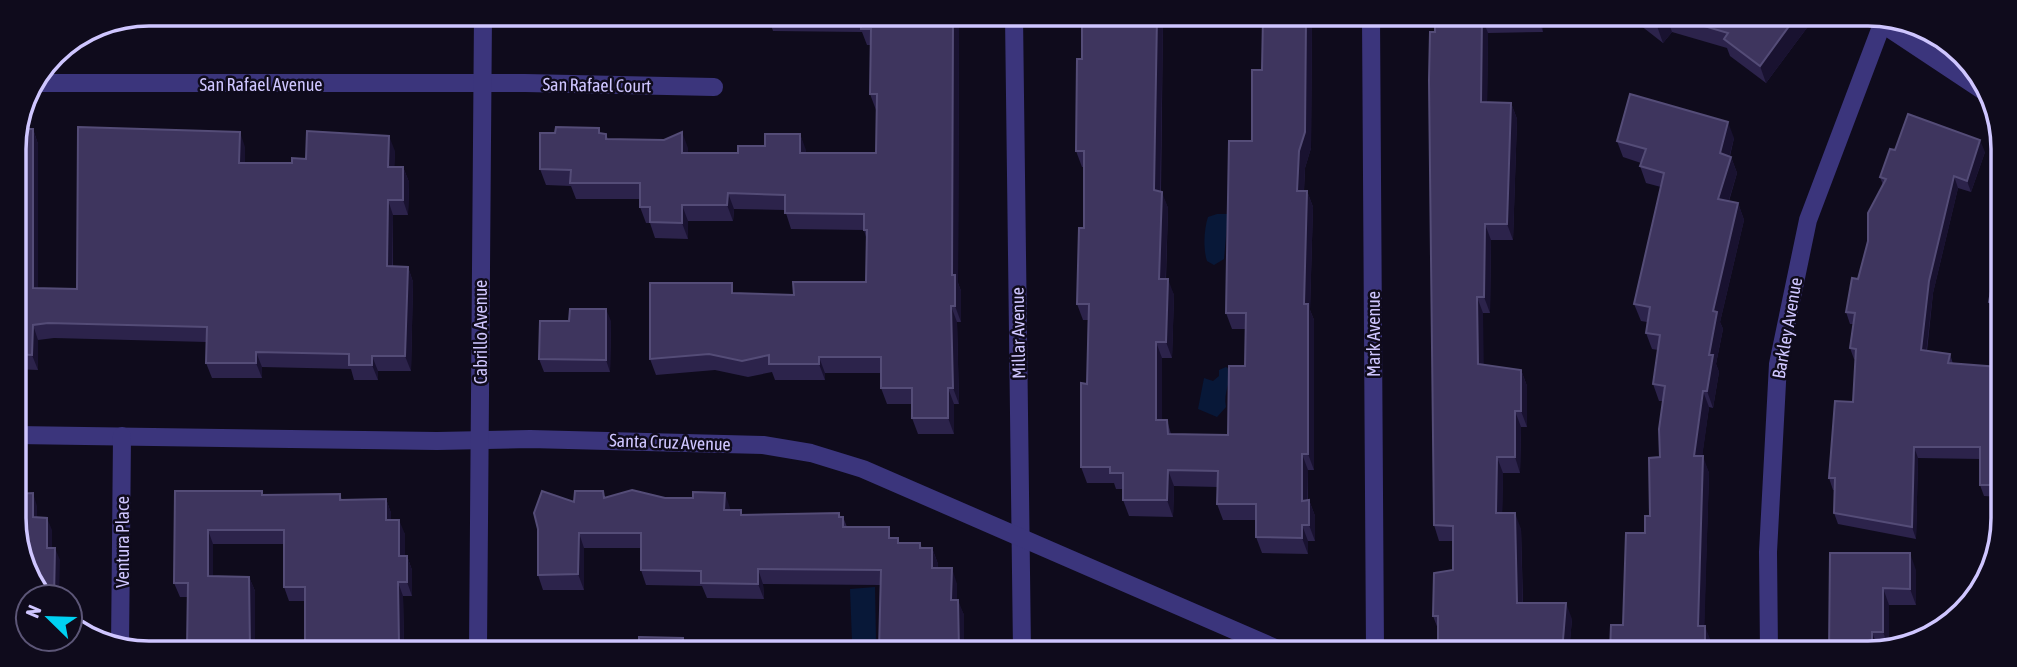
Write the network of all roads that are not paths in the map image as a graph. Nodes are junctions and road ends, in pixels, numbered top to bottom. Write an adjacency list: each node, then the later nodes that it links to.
1 (483, 26): 8 (street, Cabrillo Avenue)
2 (1014, 26): 13 (street, Millar Avenue)
3 (1371, 26): 17 (street, Mark Avenue)
4 (1878, 27): 18 (street, Barkley Avenue)
5 (1891, 28): 6 (street)
6 (1971, 82)
7 (46, 83): 8 (street, San Rafael Avenue)
8 (481, 85): 9 (street, San Rafael Court); 12 (street, Cabrillo Avenue)
9 (714, 88)
10 (26, 435): 11 (street, Santa Cruz Avenue)
11 (122, 436): 12 (street, Santa Cruz Avenue); 14 (street, Ventura Place)
12 (479, 439): 13 (street, Santa Cruz Avenue); 19 (street, Cabrillo Avenue)
13 (1022, 539): 15 (street, Millar Avenue); 16 (street, Santa Cruz Avenue)
14 (120, 638)
15 (1023, 640)
16 (1257, 640)
17 (1374, 640)
18 (1769, 640)
19 (478, 641)

